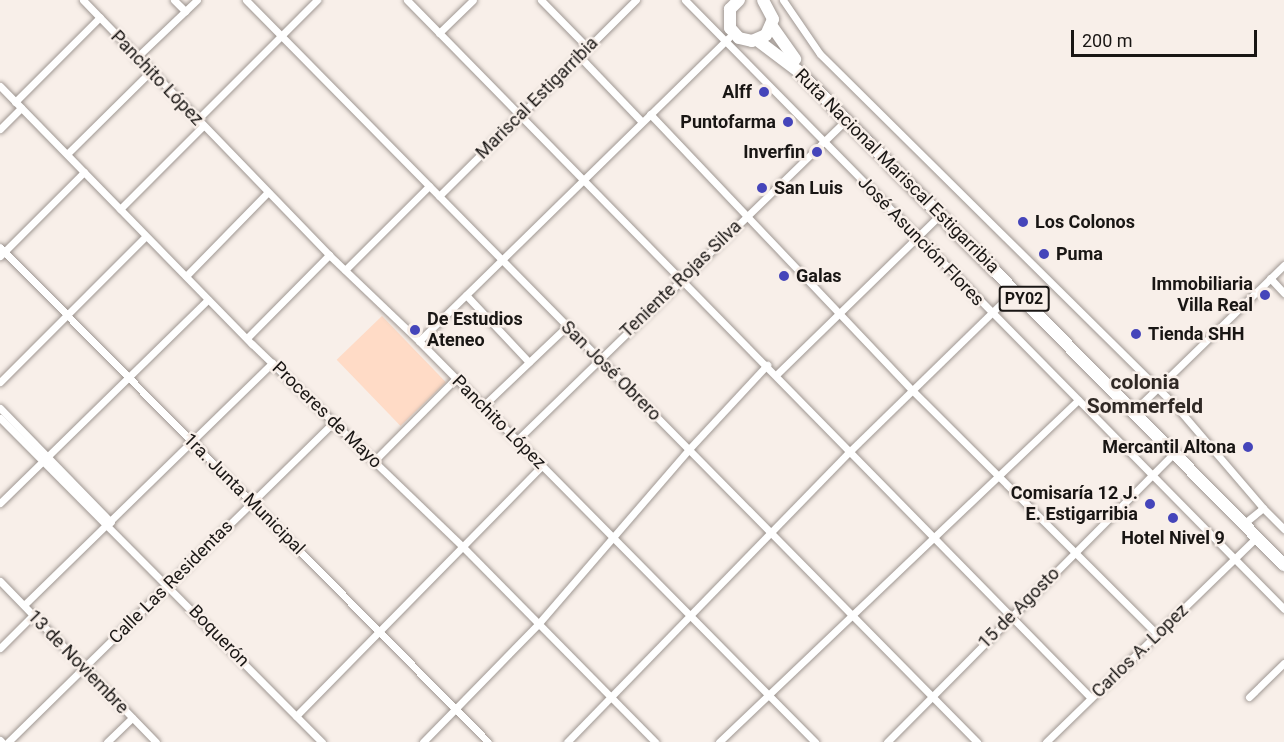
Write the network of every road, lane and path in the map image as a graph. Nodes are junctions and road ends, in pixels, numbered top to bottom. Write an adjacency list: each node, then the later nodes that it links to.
1 (83, 0): 15 (street, Panchito López)
2 (174, 0): 14 (street)
3 (197, 0): 14 (street)
4 (246, 0): 18 (street, San José Obrero)
5 (317, 0): 18 (street)
6 (407, 0): 17 (street)
7 (474, 0): 17 (street)
8 (541, 0): 21 (street)
9 (636, 0): 21 (street, Mariscal Estigarribia)
10 (685, 0): 19 (street, José Asunción Flores)
11 (783, 0): 72 (street)
12 (766, 1): 16 (highway, PY02)
13 (731, 3): 19 (highway)
14 (185, 11): 23 (street)
15 (100, 17): 23 (street, Panchito López); 26 (street)
16 (771, 25): 20 (highway); 77 (highway, Ruta Nacional Mariscal Estigarribia / PY02)
17 (439, 33): 28 (street)
18 (281, 36): 29 (street); 38 (street, San José Obrero)
19 (729, 37): 20 (highway, PY02); 27 (street); 34 (street, José Asunción Flores)
20 (757, 40): 30 (highway, Ruta Nacional Mariscal Estigarribia / PY02)
21 (588, 48): 22 (street, Mariscal Estigarribia)
22 (579, 56): 28 (street, Mariscal Estigarribia); 31 (street)
23 (136, 58): 24 (street, Panchito López)
24 (150, 72): 29 (street, Panchito López); 35 (street)
25 (0, 86): 26 (street, Proceres de Mayo)
26 (18, 105): 33 (street); 35 (street, Proceres de Mayo)
27 (650, 114): 31 (street); 42 (street)
28 (520, 116): 37 (street); 40 (street, Mariscal Estigarribia)
29 (197, 120): 32 (street, Panchito López)
30 (846, 120): 34 (street, Teniente Rojas Silva); 43 (highway, Ruta Nacional Mariscal Estigarribia / PY02)
31 (642, 122): 37 (street)
32 (203, 126): 39 (street, Panchito López); 41 (street)
33 (0, 129)
34 (824, 142): 42 (street, Teniente Rojas Silva); 45 (street, José Asunción Flores)
35 (67, 154): 36 (street, Proceres de Mayo)
36 (84, 172): 41 (street, Proceres de Mayo); 46 (street)
37 (582, 181): 48 (street); 53 (street)
38 (429, 186): 40 (street, San José Obrero); 50 (street)
39 (268, 192): 47 (street, Panchito López); 51 (street)
40 (439, 196): 48 (street, San José Obrero)
41 (120, 209): 44 (street, Proceres de Mayo)
42 (748, 213): 53 (street, Teniente Rojas Silva); 58 (street)
43 (940, 215): 45 (street); 54 (highway, Ruta Nacional Mariscal Estigarribia / PY02)
44 (147, 236): 51 (street, Proceres de Mayo); 60 (street)
45 (918, 237): 58 (street); 59 (street, José Asunción Flores)
46 (2, 251): 60 (street, 1ra. Junta Municipal)
47 (329, 255): 50 (street, Panchito López); 62 (street)
48 (502, 260): 56 (street); 61 (street, San José Obrero)
49 (1284, 265): 52 (street)
50 (345, 270): 63 (street, Panchito López)
51 (186, 276): 57 (street, Proceres de Mayo)
52 (1270, 278): 55 (street); 72 (street)
53 (679, 281): 64 (street, Teniente Rojas Silva); 67 (street)
54 (1015, 290): 59 (street); 84 (highway, Ruta Nacional Mariscal Estigarribia / PY02)
55 (1284, 293)
56 (466, 295): 63 (street); 65 (street)
57 (208, 298): 62 (street, Proceres de Mayo); 69 (street)
58 (838, 311): 68 (street); 73 (street)
59 (991, 312): 73 (street); 74 (street, José Asunción Flores)
60 (67, 315): 69 (street, 1ra. Junta Municipal); 71 (street)
61 (567, 326): 64 (street, San José Obrero); 65 (street)
62 (247, 338): 66 (street, Proceres de Mayo)
63 (419, 341): 70 (street, Panchito López)
64 (599, 359): 80 (street, Teniente Rojas Silva); 82 (street, San José Obrero)
65 (529, 362): 75 (street)
66 (272, 363): 79 (street, Proceres de Mayo); 81 (street)
67 (767, 365): 68 (street); 82 (street)
68 (776, 375): 83 (street)
69 (128, 377): 81 (street, 1ra. Junta Municipal); 85 (street)
70 (456, 378): 75 (street, Panchito López); 86 (street)
71 (0, 382)
72 (1157, 389): 77 (street); 92 (street)
73 (912, 390): 83 (street); 88 (street)
74 (1078, 400): 88 (street); 89 (street, José Asunción Flores)
75 (483, 406): 80 (street, Panchito López)
76 (0, 408): 85 (street, Boquerón)
77 (1137, 408): 93 (highway, Ruta Nacional Mariscal Estigarribia / PY02)
78 (0, 418): 85 (street, Boquerón)
79 (334, 422): 86 (street, Proceres de Mayo); 90 (street, Calle Las Residentas)
80 (517, 440): 87 (street, Panchito López)
81 (192, 441): 90 (street, 1ra. Junta Municipal); 94 (street)
82 (689, 449): 96 (street, San José Obrero); 98 (street)
83 (850, 451): 96 (street); 99 (street)
84 (1174, 453): 89 (street, 15 de Agosto); 97 (highway, Ruta Nacional Mariscal Estigarribia / PY02)
85 (45, 459): 91 (street); 94 (street, Boquerón)
86 (374, 461): 100 (street, Proceres de Mayo)
87 (542, 466): 98 (street, Panchito López); 100 (street)
88 (1001, 476): 99 (street); 101 (street)
89 (1151, 476): 101 (street, 15 de Agosto); 103 (street, José Asunción Flores)
90 (252, 502): 106 (street, Calle Las Residentas); 114 (street, 1ra. Junta Municipal)
91 (0, 503)
92 (1263, 508): 93 (street); 95 (street)
93 (1248, 520): 102 (highway, Ruta Nacional Mariscal Estigarribia / PY02)
94 (108, 523): 106 (street, Boquerón); 107 (street)
95 (1284, 529)
96 (770, 532): 110 (street); 112 (street, San José Obrero)
97 (1256, 538): 103 (street, Carlos A. Lopez); 104 (highway, Ruta Nacional Mariscal Estigarribia / PY02)
98 (615, 539): 110 (street, Panchito López); 113 (street)
99 (936, 539): 111 (street); 112 (street)
100 (463, 547): 113 (street, Proceres de Mayo); 114 (street)
101 (1075, 552): 111 (street, 15 de Agosto); 115 (street)
102 (1284, 556)
103 (1234, 560): 108 (street, José Asunción Flores); 115 (street, Carlos A. Lopez)
104 (1284, 565)
105 (0, 581): 107 (street, 13 de Noviembre)
106 (168, 584): 118 (street, Calle Las Residentas); 125 (street, Boquerón)
107 (24, 605): 109 (street, 13 de Noviembre)
108 (1284, 609)
109 (33, 615): 116 (street); 118 (street, 13 de Noviembre)
110 (690, 615): 119 (street, Panchito López); 120 (street)
111 (1011, 616): 121 (street, 15 de Agosto); 123 (street)
112 (854, 617): 119 (street); 121 (street, San José Obrero)
113 (539, 623): 120 (street, Proceres de Mayo); 124 (street)
114 (379, 631): 124 (street, 1ra. Junta Municipal); 125 (street)
115 (1157, 634): 123 (street, Carlos A. Lopez)
116 (0, 648)
117 (1284, 663): 122 (street)
118 (85, 668): 126 (street, 13 de Noviembre); 127 (street, Calle Las Residentas)
119 (766, 693): 135 (street); 136 (street, Panchito López)
120 (610, 696): 133 (street); 134 (street, Proceres de Mayo)
121 (931, 696): 137 (street, 15 de Agosto); 138 (street, San José Obrero)
122 (1249, 697)
123 (1091, 698): 139 (street, Carlos A. Lopez)
124 (456, 709): 131 (street); 132 (street, 1ra. Junta Municipal)
125 (296, 716): 130 (street, Boquerón)
126 (132, 717): 128 (street); 129 (street, 13 de Noviembre)
127 (8, 742)
128 (107, 742)
129 (156, 742)
130 (322, 742)
131 (423, 742)
132 (488, 742)
133 (567, 742)
134 (655, 742)
135 (719, 742)
136 (815, 742)
137 (887, 742)
138 (977, 742)
139 (1046, 742)

